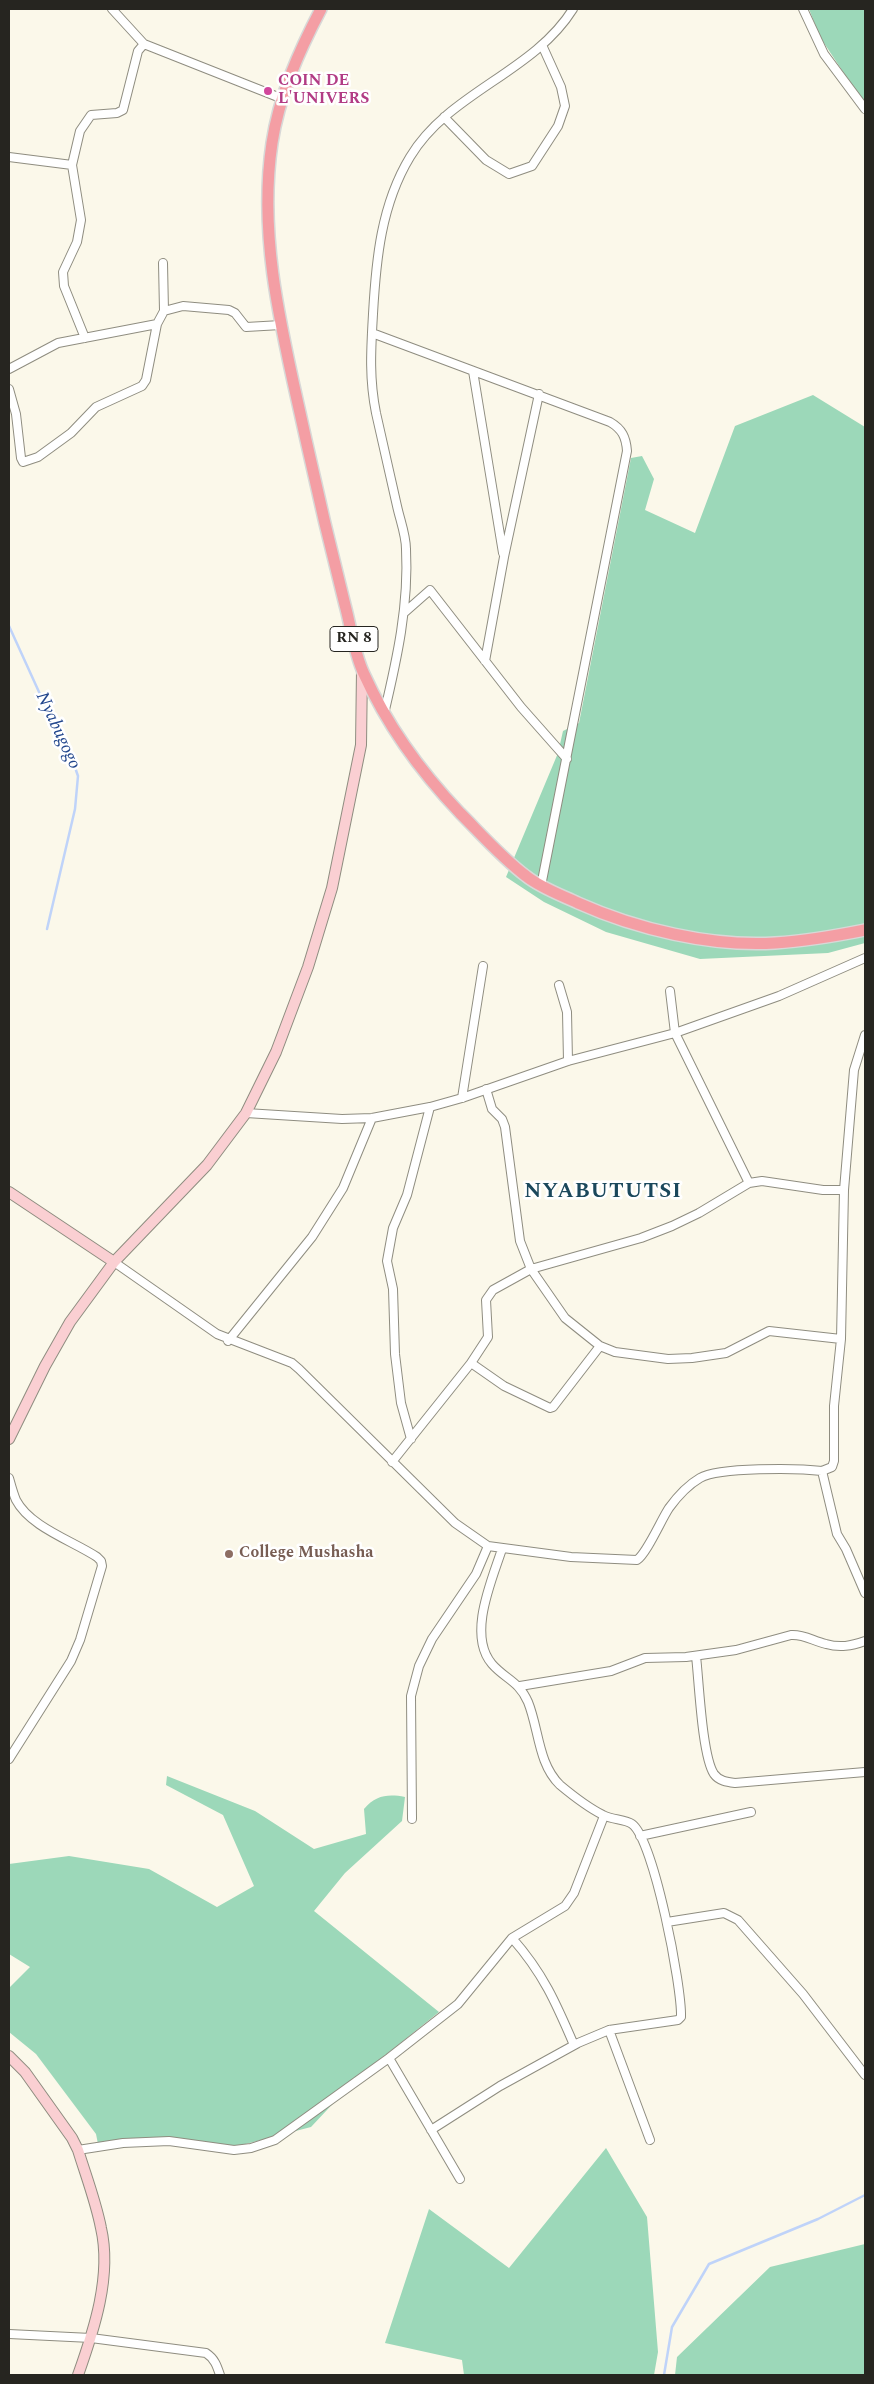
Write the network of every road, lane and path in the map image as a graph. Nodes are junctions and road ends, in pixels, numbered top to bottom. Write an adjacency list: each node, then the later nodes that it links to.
1 (112, 9): 5 (street)
2 (321, 9): 7 (main road, RN 8)
3 (573, 9): 6 (street)
4 (803, 9): 8 (street)
5 (144, 44): 7 (street); 11 (street)
6 (542, 45): 9 (street); 9 (street)
7 (283, 100): 15 (main road, RN 8)
8 (865, 109)
9 (444, 117): 16 (street)
10 (9, 157): 11 (street)
11 (72, 165): 17 (street)
12 (163, 263): 13 (street)
13 (164, 311): 14 (street); 15 (street)
14 (157, 324): 17 (street); 20 (street)
15 (281, 325): 25 (main road, RN 8)
16 (372, 333): 19 (street); 23 (street)
17 (85, 338): 18 (street)
18 (9, 369)
19 (473, 371): 21 (street); 22 (street)
20 (9, 389)
21 (538, 394): 22 (street); 27 (street)
22 (504, 558): 24 (street)
23 (405, 612): 24 (street); 26 (street)
24 (485, 661): 27 (street)
25 (362, 670): 26 (main road, RN 8); 40 (street)
26 (384, 714): 28 (main road, RN 8)
27 (567, 759): 28 (street)
28 (541, 886): 29 (main road, RN 8)
29 (865, 930)
30 (865, 958): 34 (street)
31 (483, 966): 38 (street)
32 (559, 985): 36 (street)
33 (670, 991): 34 (street)
34 (675, 1033): 36 (street); 42 (street)
35 (865, 1035): 43 (street)
36 (568, 1061): 37 (street)
37 (486, 1089): 38 (street); 46 (street)
38 (462, 1098): 39 (street)
39 (430, 1107): 41 (street); 52 (street)
40 (246, 1113): 41 (street); 45 (street)
41 (372, 1118): 48 (street)
42 (749, 1183): 43 (street); 46 (street)
43 (844, 1190): 47 (street)
44 (9, 1192): 45 (street)
45 (114, 1262): 48 (street); 51 (street)
46 (531, 1269): 49 (street); 50 (street)
47 (840, 1339): 49 (street); 54 (street)
48 (228, 1341): 53 (street)
49 (600, 1346): 50 (street)
50 (471, 1363): 52 (street)
51 (9, 1439)
52 (411, 1439): 53 (street)
53 (392, 1462): 56 (street)
54 (822, 1471): 57 (street); 58 (street)
55 (9, 1478): 62 (street)
56 (488, 1546): 57 (street); 66 (street)
57 (502, 1549): 61 (street)
58 (865, 1593)
59 (865, 1642): 60 (street)
60 (696, 1656): 61 (street); 63 (street)
61 (520, 1686): 65 (street)
62 (9, 1759)
63 (865, 1772)
64 (751, 1812): 67 (street)
65 (604, 1816): 67 (street); 69 (street)
66 (412, 1819)
67 (640, 1836): 68 (street)
68 (667, 1922): 70 (street); 74 (street)
69 (512, 1938): 71 (street); 73 (street)
70 (609, 2030): 71 (street); 76 (street)
71 (574, 2045): 75 (street)
72 (9, 2056): 77 (street)
73 (389, 2058): 75 (street); 77 (street)
74 (865, 2075)
75 (431, 2130): 78 (street)
76 (650, 2140)
77 (78, 2150): 80 (street)
78 (460, 2179)
79 (9, 2334): 80 (street)
80 (91, 2338): 81 (street); 82 (street)
81 (78, 2375)
82 (220, 2375)

